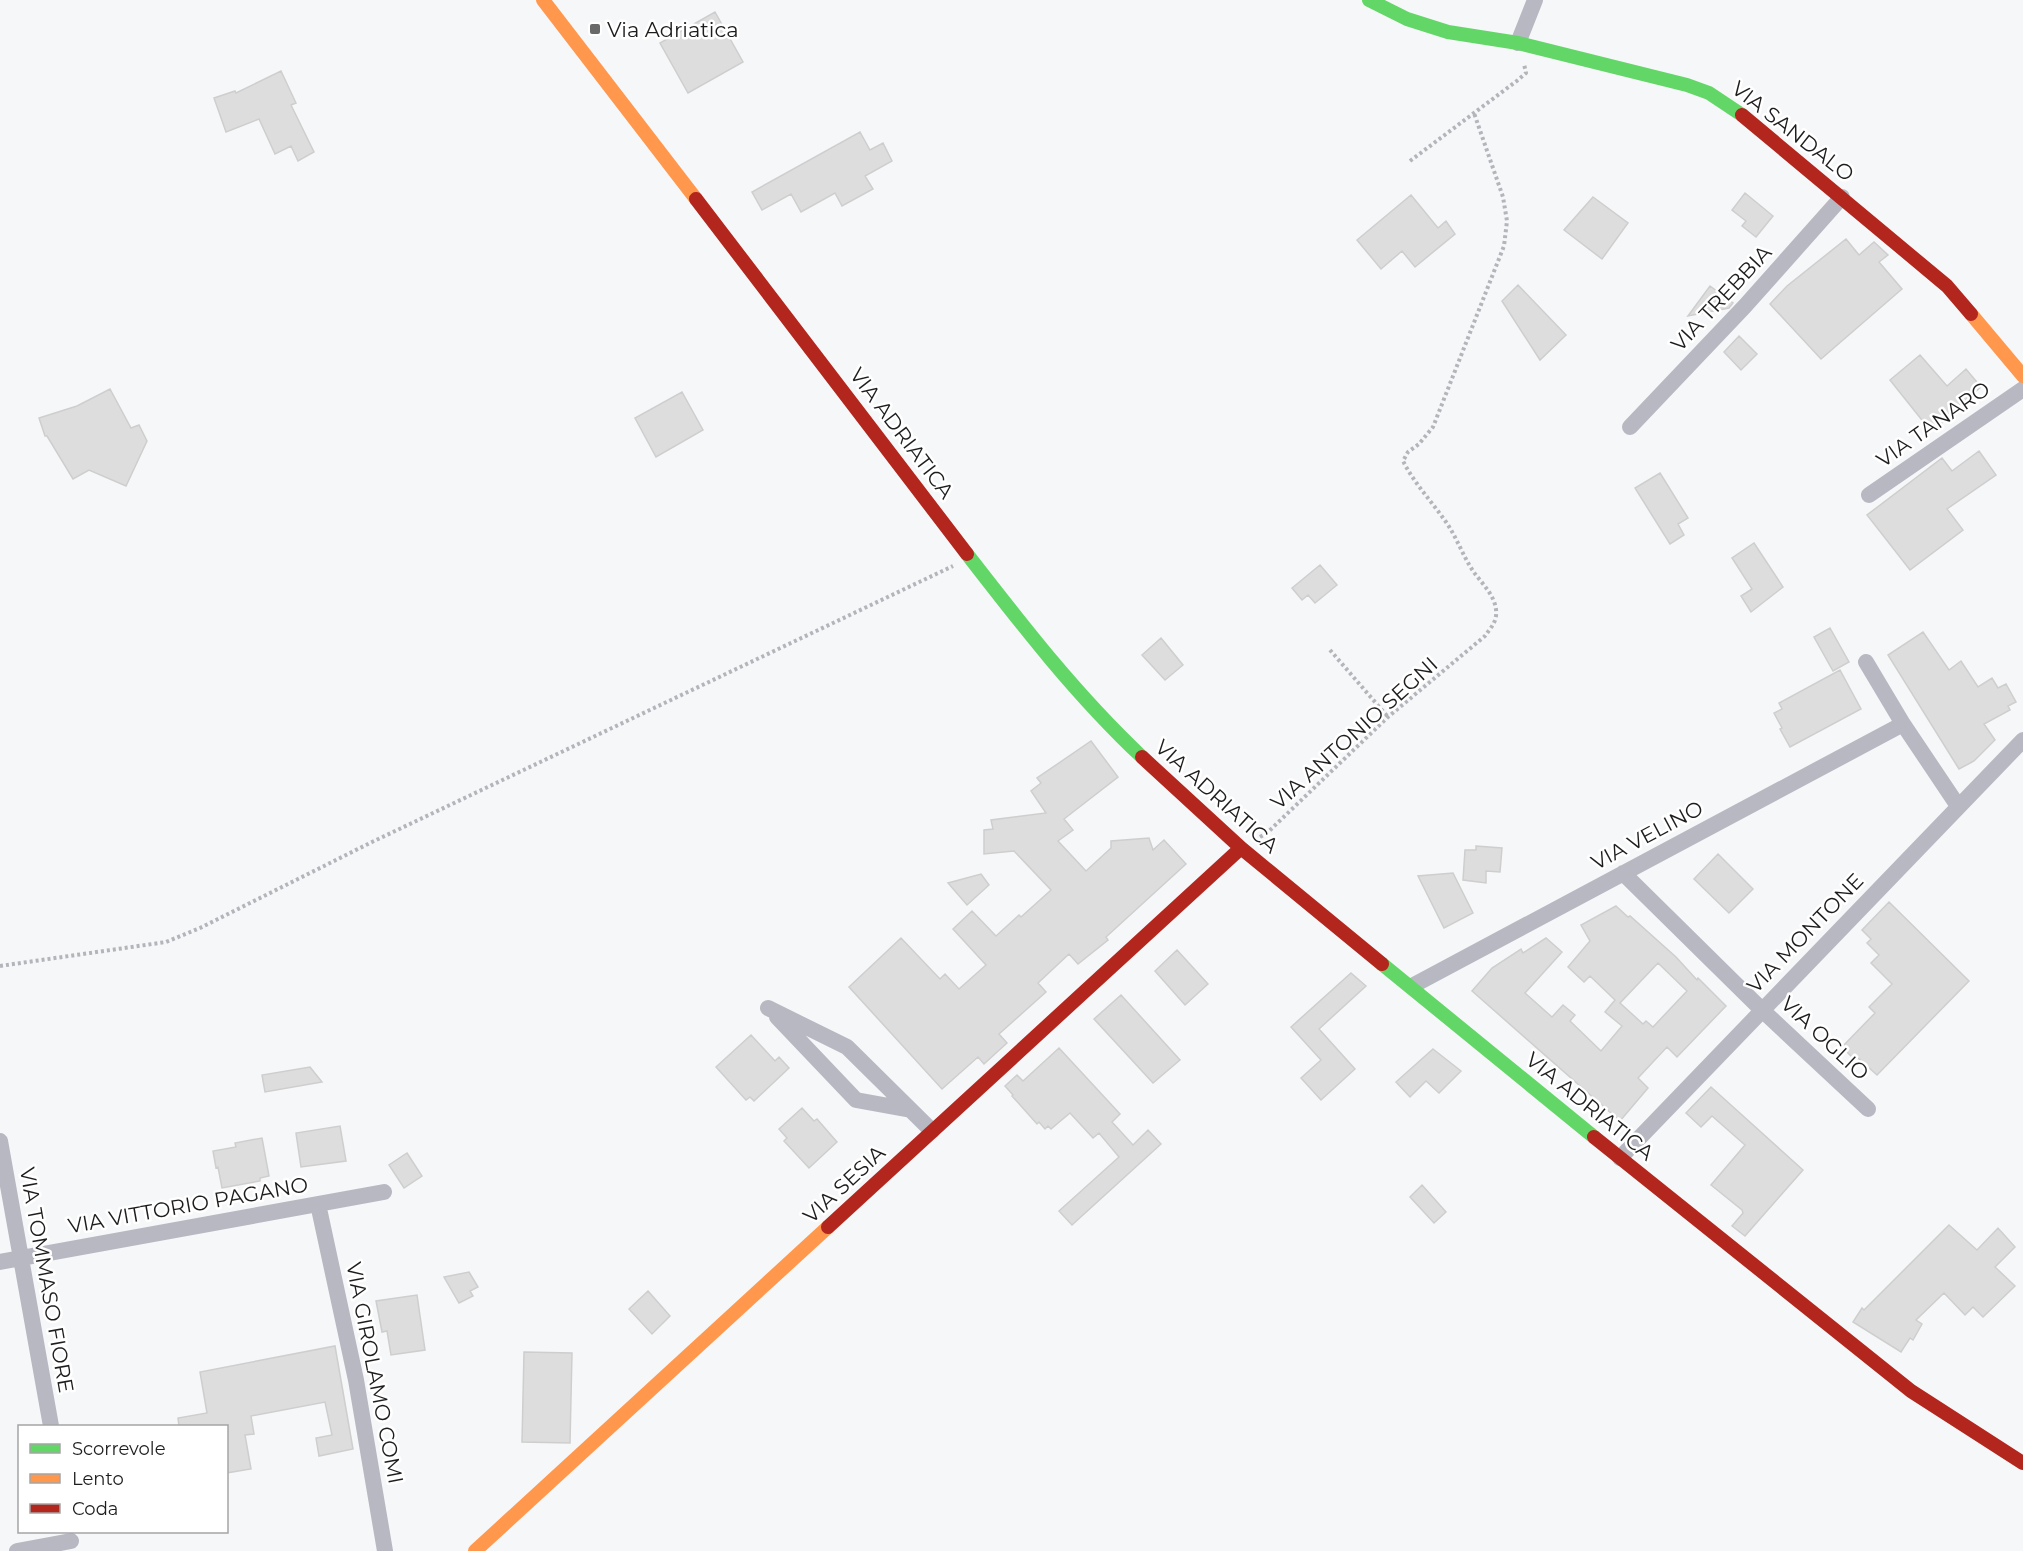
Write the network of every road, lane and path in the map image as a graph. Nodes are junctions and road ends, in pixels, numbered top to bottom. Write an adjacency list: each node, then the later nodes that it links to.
1 (543, 0): 12 (street, VIA ADRIATICA)
2 (1369, 0): 4 (street, VIA SANDALO)
3 (1535, 0): 4 (street)
4 (1518, 43): 5 (path); 7 (street, VIA SANDALO)
5 (1474, 113): 6 (path); 15 (path, VIA ANTONIO SEGNI)
6 (1410, 161)
7 (1842, 197): 8 (street, VIA SANDALO); 10 (street, VIA TREBBIA)
8 (2023, 376)
9 (2023, 389): 11 (street, VIA TANARO)
10 (1630, 427)
11 (1869, 495)
12 (971, 558): 19 (street, VIA ADRIATICA); 21 (path)
13 (1330, 650): 15 (path)
14 (1866, 662): 16 (street)
15 (1388, 717): 19 (path, VIA ANTONIO SEGNI)
16 (1903, 724): 18 (street); 20 (street, VIA VELINO)
17 (2023, 740): 18 (street, VIA MONTONE)
18 (1958, 806): 23 (street, VIA MONTONE)
19 (1241, 848): 22 (street, VIA ADRIATICA); 26 (street, VIA SESIA)
20 (1623, 873): 22 (street, VIA VELINO); 23 (street, VIA OGLIO)
21 (0, 966)
22 (1412, 986): 28 (street, VIA ADRIATICA)
23 (1762, 1010): 24 (street, VIA OGLIO); 28 (street, VIA MONTONE)
24 (1868, 1109)
25 (911, 1110): 25 (street); 26 (street)
26 (932, 1131): 38 (street, VIA SESIA)
27 (0, 1141): 31 (street, VIA TOMMASO FIORE)
28 (1620, 1158): 34 (street, VIA ADRIATICA)
29 (384, 1192): 30 (street, VIA VITTORIO PAGANO)
30 (318, 1204): 31 (street, VIA VITTORIO PAGANO); 37 (street, VIA GIROLAMO COMI)
31 (21, 1258): 32 (street, VIA VITTORIO PAGANO); 33 (street, VIA TOMMASO FIORE)
32 (0, 1262)
33 (51, 1425)
34 (2023, 1463)
35 (71, 1541): 36 (street)
36 (17, 1551)
37 (385, 1551)
38 (475, 1551)

